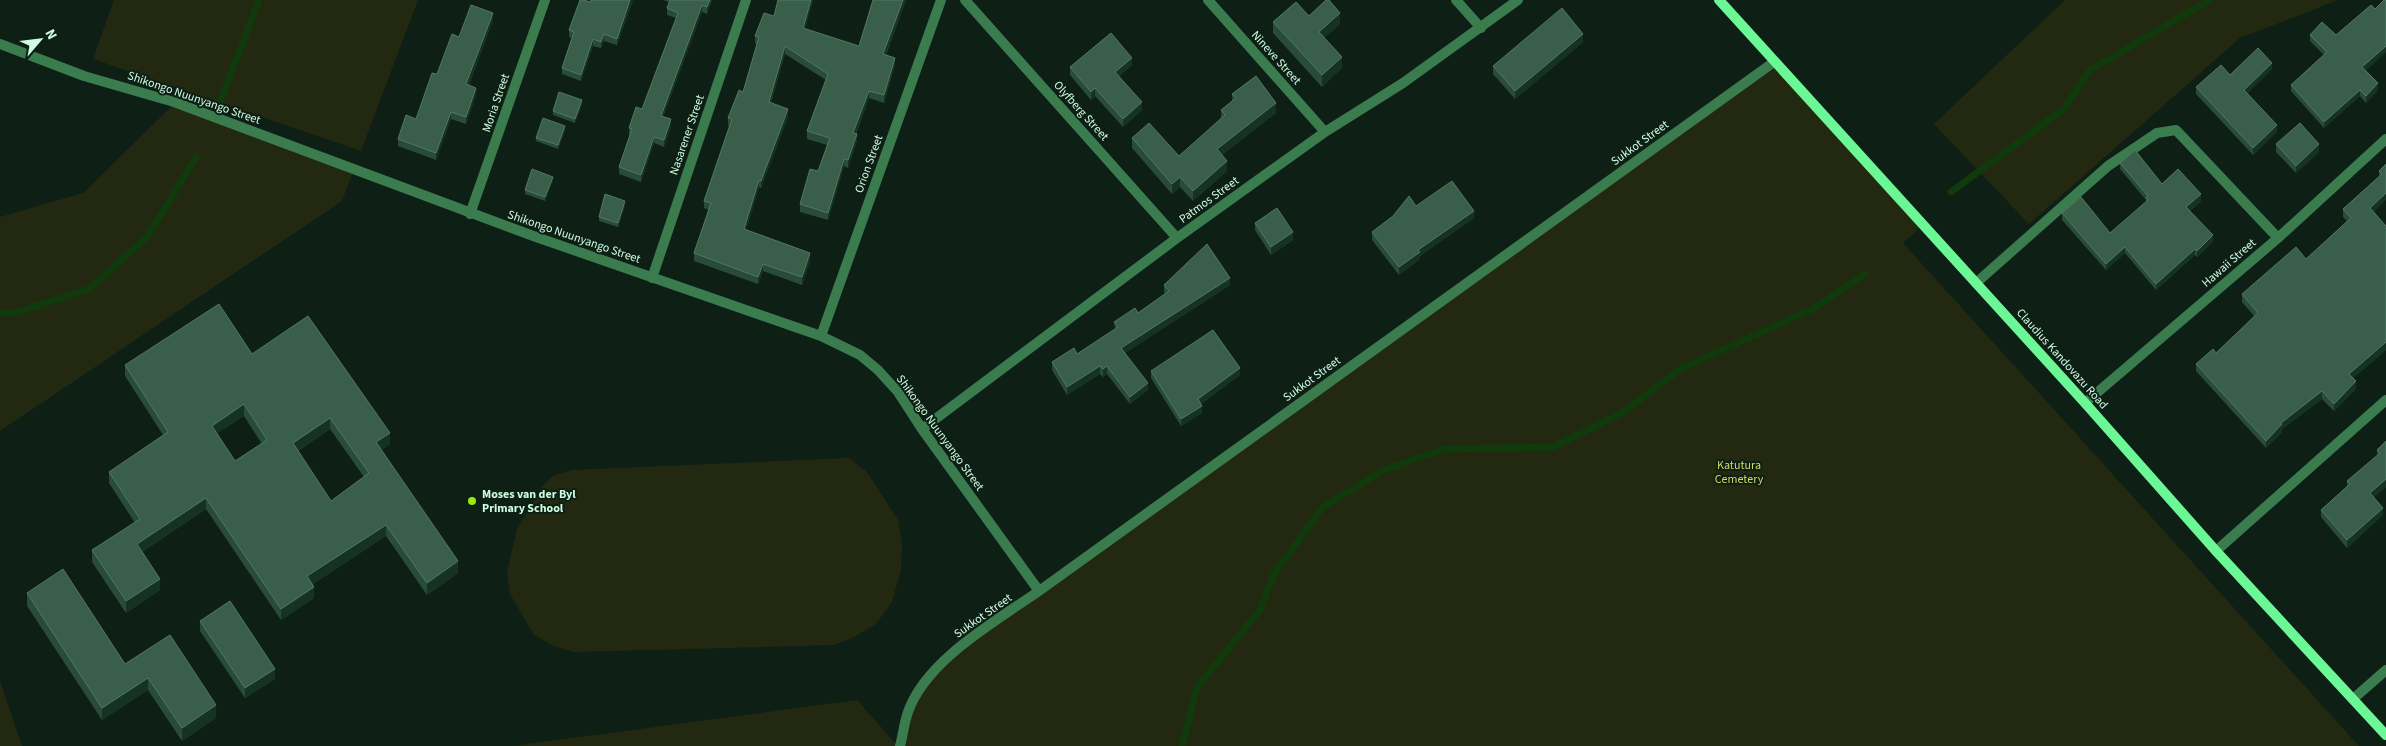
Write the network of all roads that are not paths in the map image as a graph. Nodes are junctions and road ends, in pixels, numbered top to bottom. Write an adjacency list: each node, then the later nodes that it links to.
1 (545, 0): 14 (street, Moria Street)
2 (746, 0): 17 (street, Nasarener Street)
3 (941, 0): 19 (street, Orion Street)
4 (965, 0): 15 (street, Olyfberg Street)
5 (1208, 0): 12 (street, Nineve Street)
6 (1456, 0): 9 (street)
7 (1518, 0): 9 (street, Patmos Street)
8 (1719, 0): 11 (street, Claudius Kandovazu Road)
9 (1481, 28): 12 (street, Patmos Street)
10 (0, 44): 14 (street, Shikongo Nuunyango Street)
11 (1774, 62): 18 (street, Claudius Kandovazu Road); 24 (street, Sukkot Street)
12 (1325, 132): 15 (street, Patmos Street)
13 (2386, 139): 16 (street, Hawaii Street)
14 (470, 214): 17 (street, Shikongo Nuunyango Street)
15 (1177, 238): 22 (street, Patmos Street)
16 (2278, 238): 18 (street); 21 (street, Hawaii Street)
17 (652, 278): 19 (street, Shikongo Nuunyango Street)
18 (1976, 283): 21 (street, Claudius Kandovazu Road)
19 (821, 336): 22 (street, Shikongo Nuunyango Street)
20 (2386, 400): 23 (street)
21 (2085, 403): 23 (street, Claudius Kandovazu Road)
22 (922, 429): 24 (street, Shikongo Nuunyango Street)
23 (2216, 551): 26 (street, Claudius Kandovazu Road)
24 (1039, 591): 28 (street, Sukkot Street)
25 (2386, 670): 26 (street)
26 (2353, 699): 27 (street, Claudius Kandovazu Road)
27 (2386, 736)
28 (900, 746)

